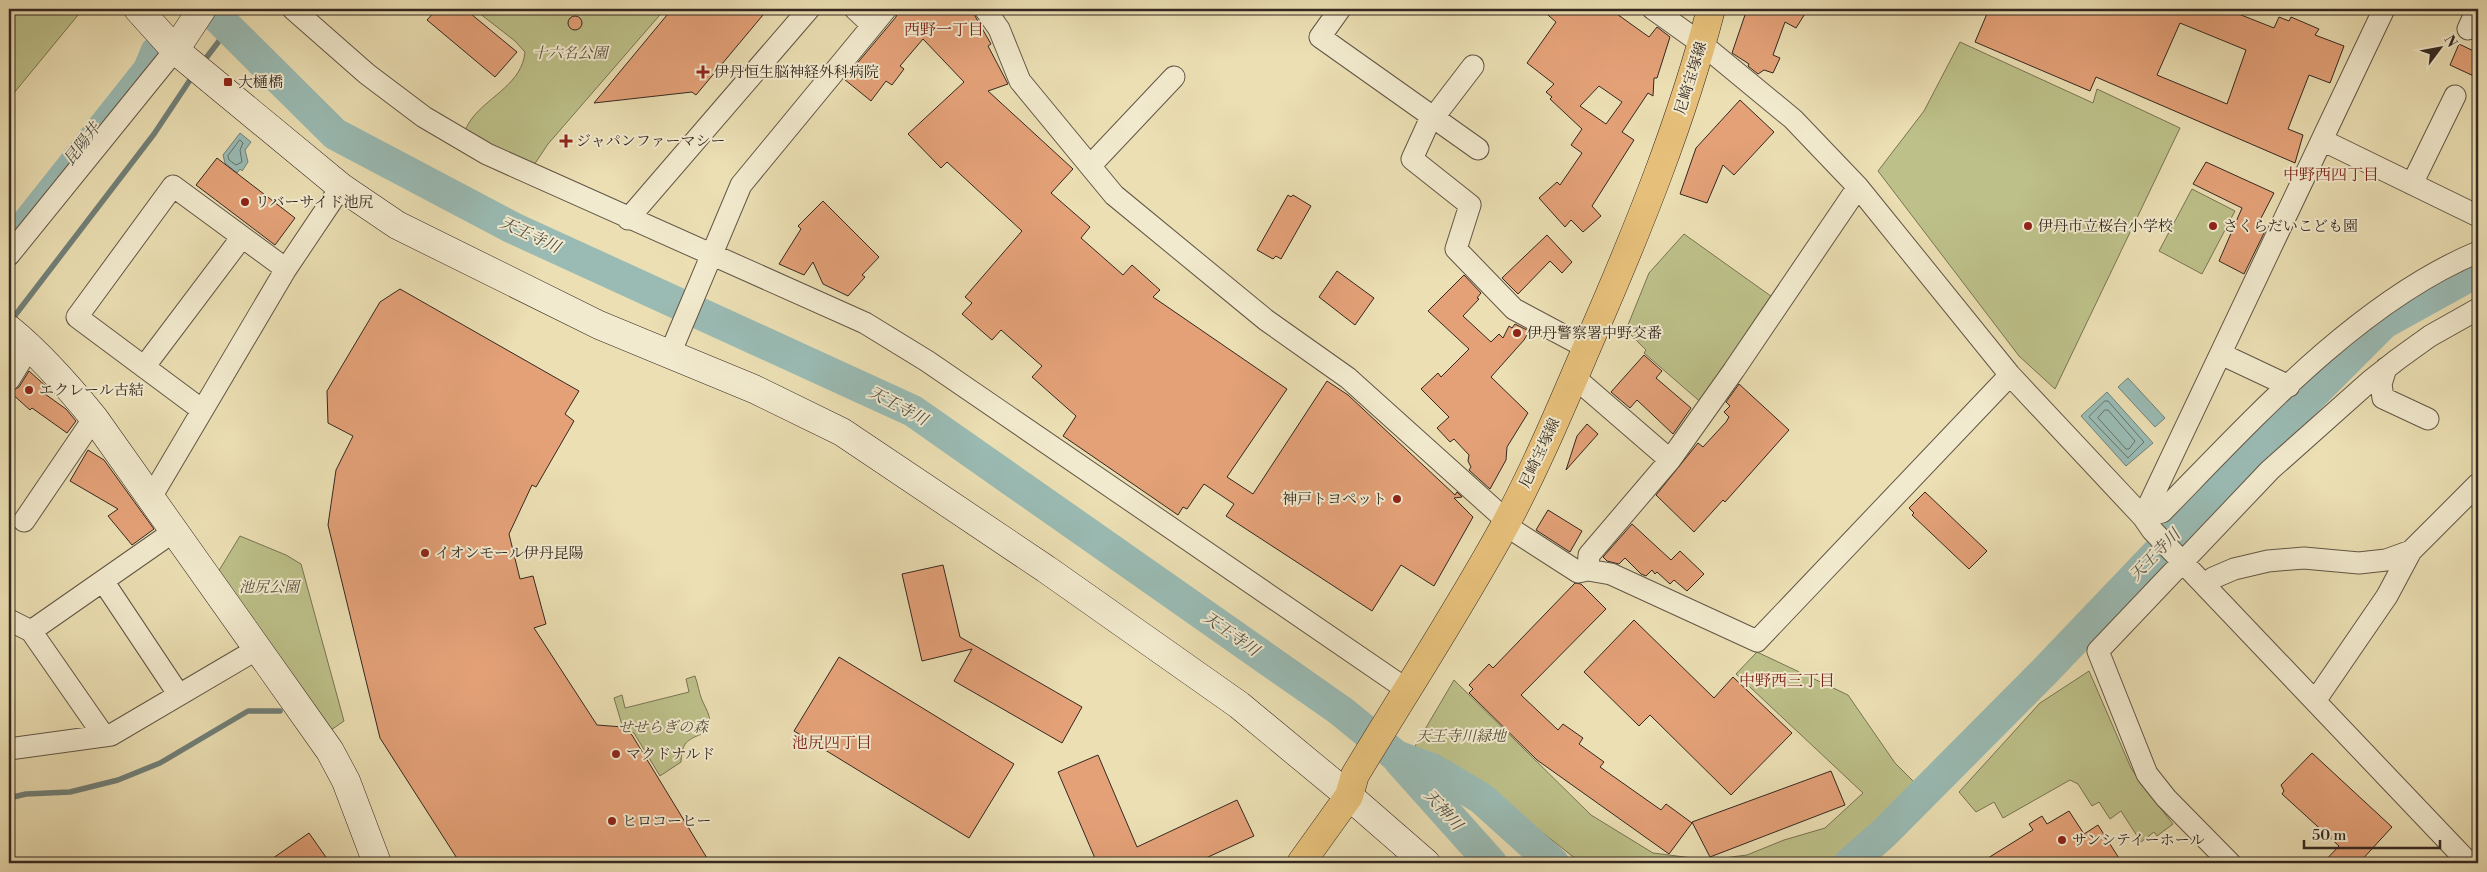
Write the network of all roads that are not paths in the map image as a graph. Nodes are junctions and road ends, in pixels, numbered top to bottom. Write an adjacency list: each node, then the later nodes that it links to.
1 (138, 9): 14 (street)
2 (202, 9): 14 (street)
3 (293, 9): 27 (street)
4 (809, 9): 27 (street)
5 (855, 9): 12 (street)
6 (986, 9): 22 (street)
7 (1340, 9): 19 (street)
8 (1653, 9): 15 (street)
9 (1711, 9): 15 (main road, 尼崎宝塚線)
10 (2384, 9): 20 (street)
11 (2477, 9): 13 (street)
12 (879, 17): 31 (street)
13 (2468, 29)
14 (180, 43): 24 (street); 30 (street)
15 (1702, 44): 25 (street); 36 (main road, 尼崎宝塚線)
16 (1473, 66): 19 (street)
17 (1167, 88): 22 (street)
18 (2454, 96): 23 (street)
19 (1433, 118): 21 (street); 36 (street)
20 (2322, 140): 23 (street); 38 (street)
21 (1478, 149)
22 (1090, 166): 52 (street)
23 (2412, 184): 26 (street)
24 (341, 187): 32 (street); 37 (street)
25 (1858, 187): 41 (street); 48 (street)
26 (2478, 216)
27 (628, 219): 31 (street)
28 (242, 237): 32 (street); 39 (street); 39 (street)
29 (2478, 252): 44 (street)
30 (9, 255)
31 (711, 257): 37 (street); 63 (street)
32 (286, 269): 45 (street)
33 (2478, 309): 40 (street)
34 (9, 329): 35 (street)
35 (30, 346): 43 (street); 46 (street)
36 (1587, 348): 42 (main road, 尼崎宝塚線)
37 (672, 350): 68 (street)
38 (2221, 354): 44 (street); 53 (street)
39 (144, 367): 45 (street)
40 (2386, 368): 47 (street); 56 (street)
41 (2010, 375): 53 (street); 57 (street)
42 (1574, 377): 48 (street); 52 (main road, 尼崎宝塚線)
43 (9, 380)
44 (2288, 386): 53 (street)
45 (202, 410): 50 (street)
46 (94, 418): 50 (street); 51 (street)
47 (2428, 419)
48 (1670, 460): 57 (street)
49 (2478, 484): 55 (street)
50 (150, 499): 54 (street)
51 (24, 520)
52 (1506, 523): 57 (street); 63 (main road, 尼崎宝塚線)
53 (2148, 523): 56 (street)
54 (173, 532): 58 (street); 62 (street)
55 (2411, 551): 59 (street); 65 (street)
56 (2181, 559): 59 (street); 72 (street)
57 (1588, 570)
58 (103, 582): 61 (street); 64 (street)
59 (2206, 586): 65 (street)
60 (9, 620): 61 (street)
61 (31, 631): 66 (street)
62 (259, 648): 64 (street); 69 (street)
63 (1404, 694): 68 (main road, 尼崎宝塚線)
64 (179, 695): 66 (street)
65 (2315, 701): 73 (street)
66 (104, 736): 67 (street)
67 (9, 749)
68 (1352, 786): 70 (main road, 尼崎宝塚線); 71 (street)
69 (377, 863)
70 (1301, 863)
71 (1426, 863)
72 (2230, 863)
73 (2468, 863)

